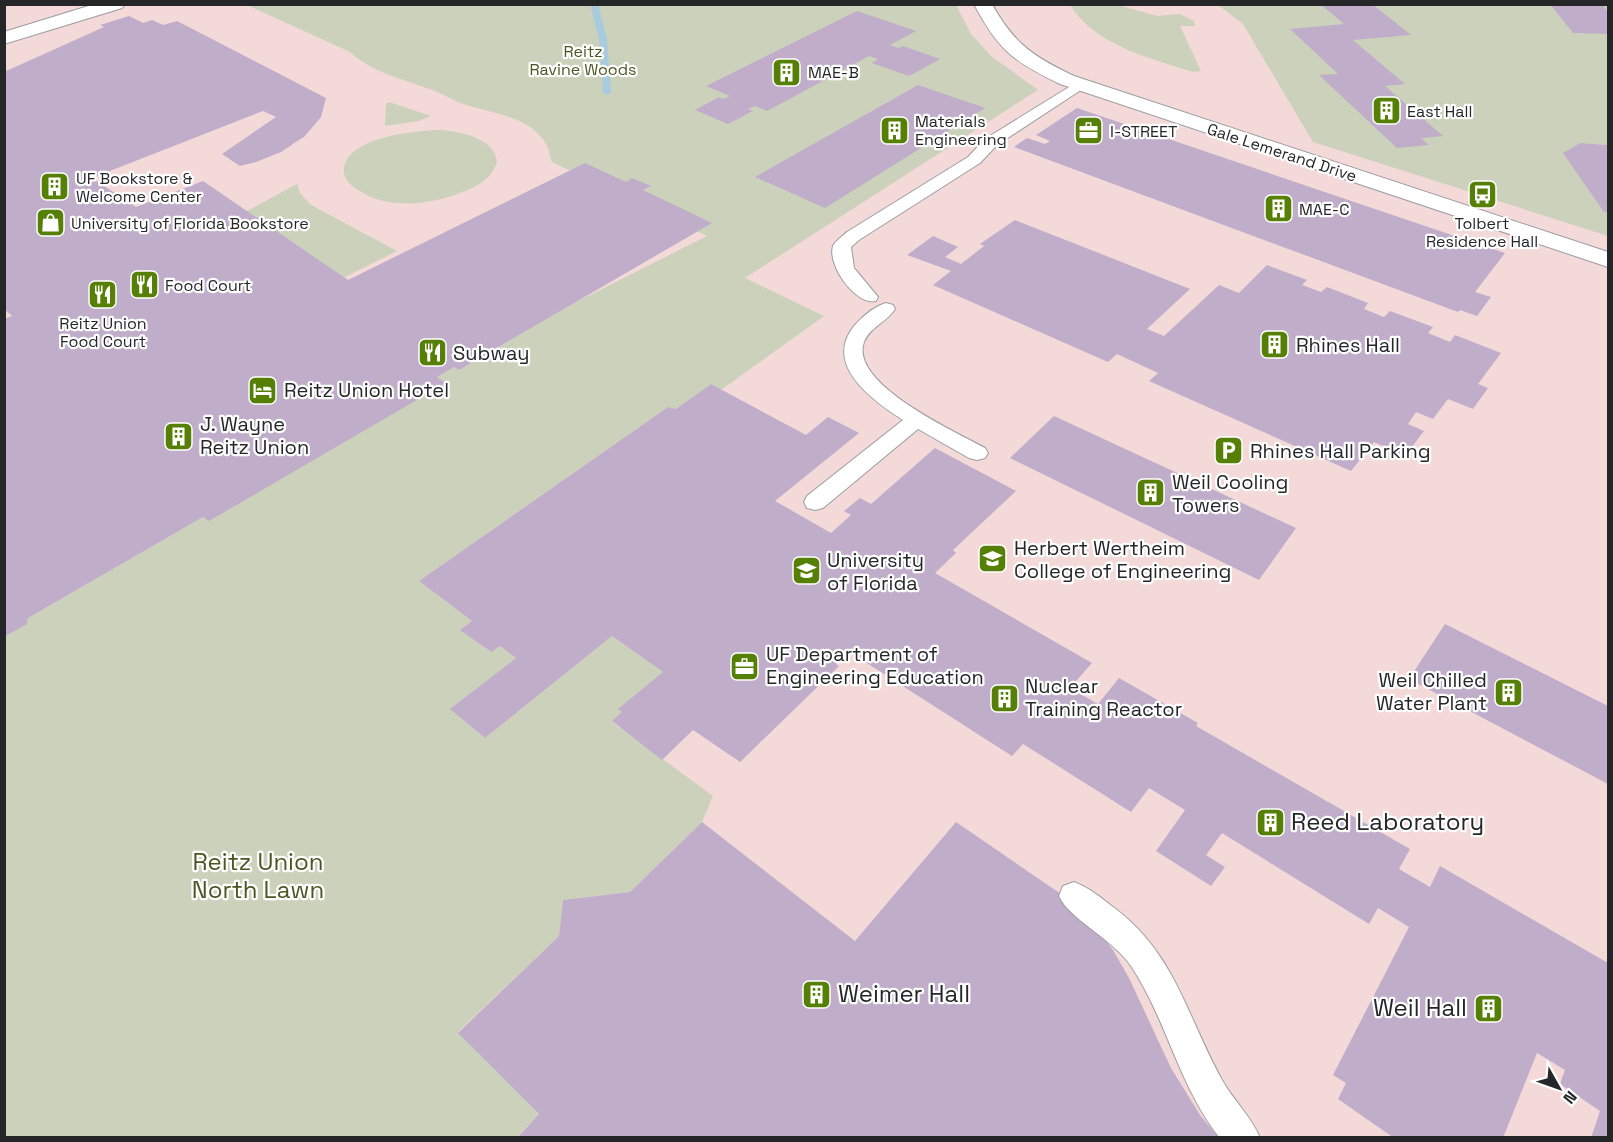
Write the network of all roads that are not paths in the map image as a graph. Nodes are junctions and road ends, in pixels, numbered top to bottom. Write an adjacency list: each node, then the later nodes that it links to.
1 (116, 4): 3 (street)
2 (983, 4): 4 (street, Gale Lemerand Drive)
3 (4, 38)
4 (1079, 85): 5 (street, Gale Lemerand Drive); 6 (lane)
5 (1608, 260)
6 (869, 297)
7 (886, 309): 8 (lane)
8 (917, 419): 9 (lane); 10 (lane)
9 (977, 453)
10 (815, 502)
11 (1074, 896): 12 (lane)
12 (1243, 1137)

